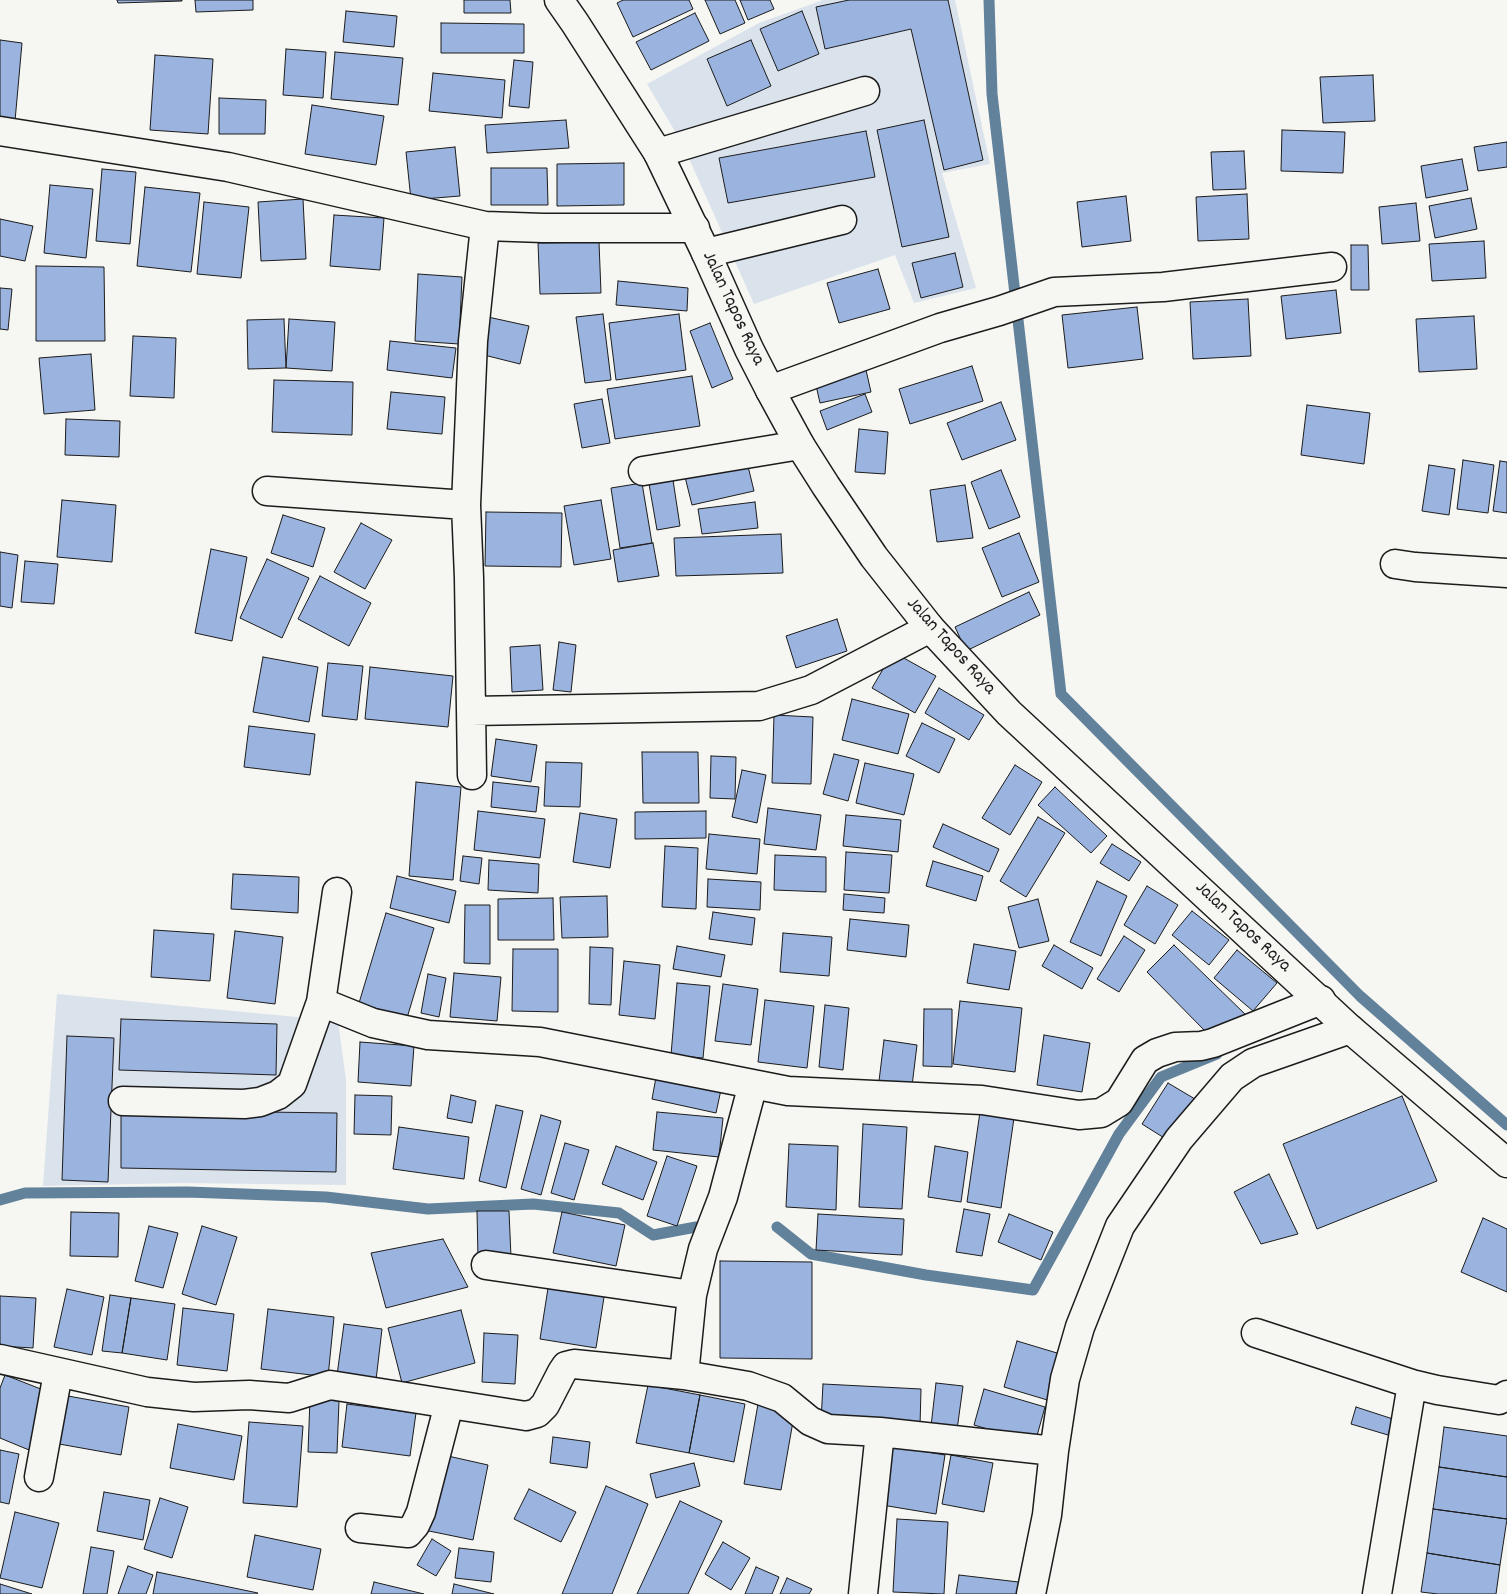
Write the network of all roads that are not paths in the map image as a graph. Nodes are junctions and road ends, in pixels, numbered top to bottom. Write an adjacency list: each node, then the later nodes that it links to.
1 (559, 0): 4 (street, Jalan Tapos Raya)
2 (865, 90): 4 (street)
3 (0, 131): 6 (street)
4 (658, 153): 7 (street, Jalan Tapos Raya)
5 (842, 220): 8 (street)
6 (485, 226): 7 (street); 14 (street)
7 (694, 228): 8 (street, Jalan Tapos Raya)
8 (706, 253): 10 (street, Jalan Tapos Raya)
9 (1332, 267): 10 (street)
10 (770, 390): 11 (street, Jalan Tapos Raya)
11 (800, 445): 12 (street); 17 (street, Jalan Tapos Raya)
12 (643, 471)
13 (267, 491): 14 (street)
14 (466, 505): 18 (street)
15 (1395, 564): 16 (street)
16 (1507, 573)
17 (930, 628): 18 (street); 21 (street, Jalan Tapos Raya)
18 (471, 712): 19 (street)
19 (472, 775)
20 (337, 892): 22 (street)
21 (1321, 1000): 23 (street, Jalan Tapos Raya); 24 (street)
22 (321, 1002): 24 (street); 25 (street)
23 (1350, 1028): 26 (street, Jalan Tapos Raya); 37 (street)
24 (753, 1084): 28 (street)
25 (123, 1101)
26 (1507, 1163)
27 (486, 1265): 28 (street)
28 (692, 1295): 32 (street)
29 (1256, 1333): 33 (street)
30 (0, 1359): 31 (street)
31 (58, 1372): 35 (street); 38 (street)
32 (684, 1375): 35 (street); 36 (street)
33 (1412, 1384): 34 (street); 42 (street)
34 (1507, 1395)
35 (449, 1404): 39 (street)
36 (880, 1432): 37 (street); 40 (street)
37 (1054, 1451): 41 (street)
38 (39, 1477)
39 (360, 1528)
40 (863, 1594)
41 (1031, 1594)
42 (1377, 1594)

